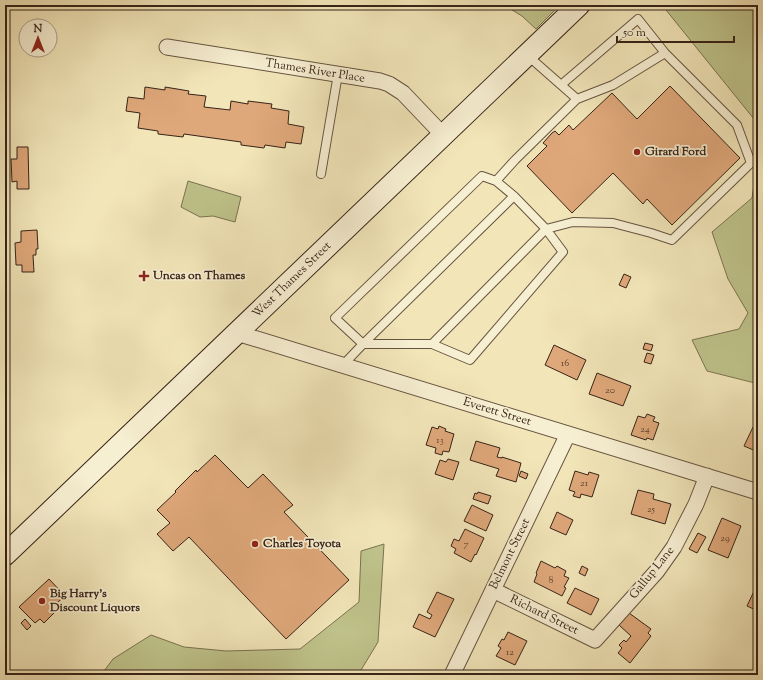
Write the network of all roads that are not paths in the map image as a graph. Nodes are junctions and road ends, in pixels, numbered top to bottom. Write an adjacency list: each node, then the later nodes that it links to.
1 (579, 5): 4 (main road, West Thames Street)
2 (167, 47): 5 (street, Thames River Place)
3 (665, 53): 6 (lane); 7 (lane); 12 (lane)
4 (527, 55): 6 (lane); 8 (main road, West Thames Street)
5 (338, 74): 8 (street, Thames River Place); 9 (lane)
6 (561, 85): 7 (lane)
7 (577, 99): 10 (lane)
8 (443, 135): 13 (main road, West Thames Street)
9 (321, 174)
10 (496, 181): 11 (lane); 14 (lane)
11 (514, 196): 12 (lane); 14 (lane)
12 (546, 229): 15 (lane); 15 (lane)
13 (237, 333): 16 (street, Everett Street); 20 (main road, West Thames Street)
14 (363, 344): 15 (lane); 16 (lane)
15 (432, 344)
16 (343, 365): 17 (street, Everett Street)
17 (568, 434): 18 (street, Everett Street); 21 (street, Belmont Street)
18 (708, 476): 19 (street, Everett Street); 22 (street, Gallup Lane)
19 (758, 492)
20 (5, 555)
21 (492, 590): 22 (street, Richard Street); 23 (street, Belmont Street)
22 (595, 640)
23 (452, 675)

